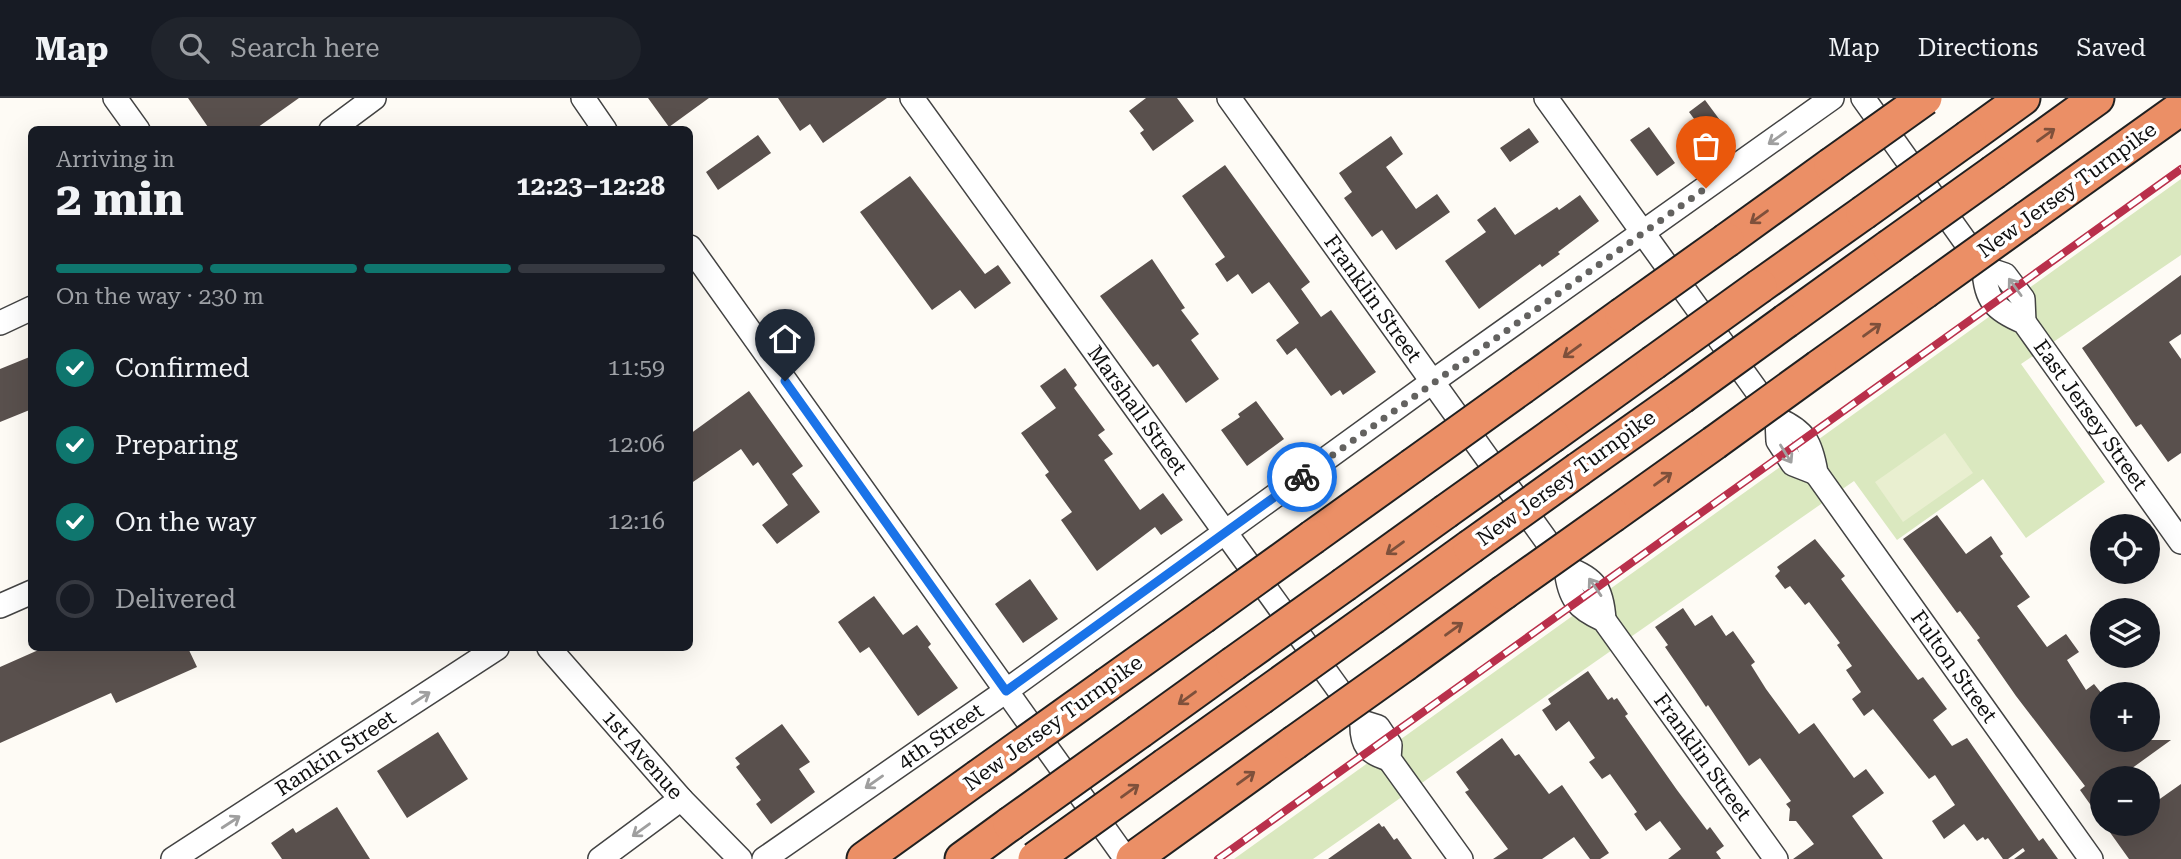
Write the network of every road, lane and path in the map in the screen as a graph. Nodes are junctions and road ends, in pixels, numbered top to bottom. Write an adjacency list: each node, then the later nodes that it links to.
1 (115, 98): 13 (street)
2 (374, 98): 14 (street)
3 (583, 98): 15 (street)
4 (912, 98): 21 (street, Marshall Street)
5 (1229, 98): 20 (street, Franklin Street)
6 (1546, 98): 16 (street, Fulton Street)
7 (1832, 98): 16 (street, 4th Street, one-way to 16)
8 (1863, 98): 22 (street, East Jersey Street)
9 (1925, 98): 33 (highway, New Jersey Turnpike, one-way to 33, bridge)
10 (2022, 98): 34 (highway, New Jersey Turnpike, one-way to 34, bridge)
11 (2097, 98): 35 (highway, New Jersey Turnpike, one-way to 11, bridge)
12 (2181, 108): 37 (highway, New Jersey Turnpike, one-way to 12, bridge)
13 (135, 126)
14 (336, 126)
15 (602, 126)
16 (1643, 233): 20 (street, 4th Street); 40 (street, Fulton Street)
17 (693, 251): 27 (street)
18 (28, 311): 19 (street)
19 (0, 323)
20 (1432, 382): 21 (street, 4th Street); 39 (street, Franklin Street)
21 (1226, 532): 27 (street, 4th Street); 38 (street, Marshall Street)
22 (2181, 542)
23 (28, 594): 24 (street)
24 (0, 606)
25 (493, 651): 29 (street, Rankin Street, one-way to 25)
26 (552, 651): 28 (street, 1st Avenue)
27 (1006, 691): 32 (street, 4th Street, one-way to 32); 36 (street)
28 (681, 799): 30 (street, one-way to 30); 31 (street, 1st Avenue)
29 (173, 859)
30 (600, 859)
31 (740, 859)
32 (764, 859)
33 (864, 859)
34 (962, 859)
35 (1035, 859)
36 (1126, 859)
37 (1133, 859)
38 (1461, 859)
39 (1776, 859)
40 (2091, 859)

